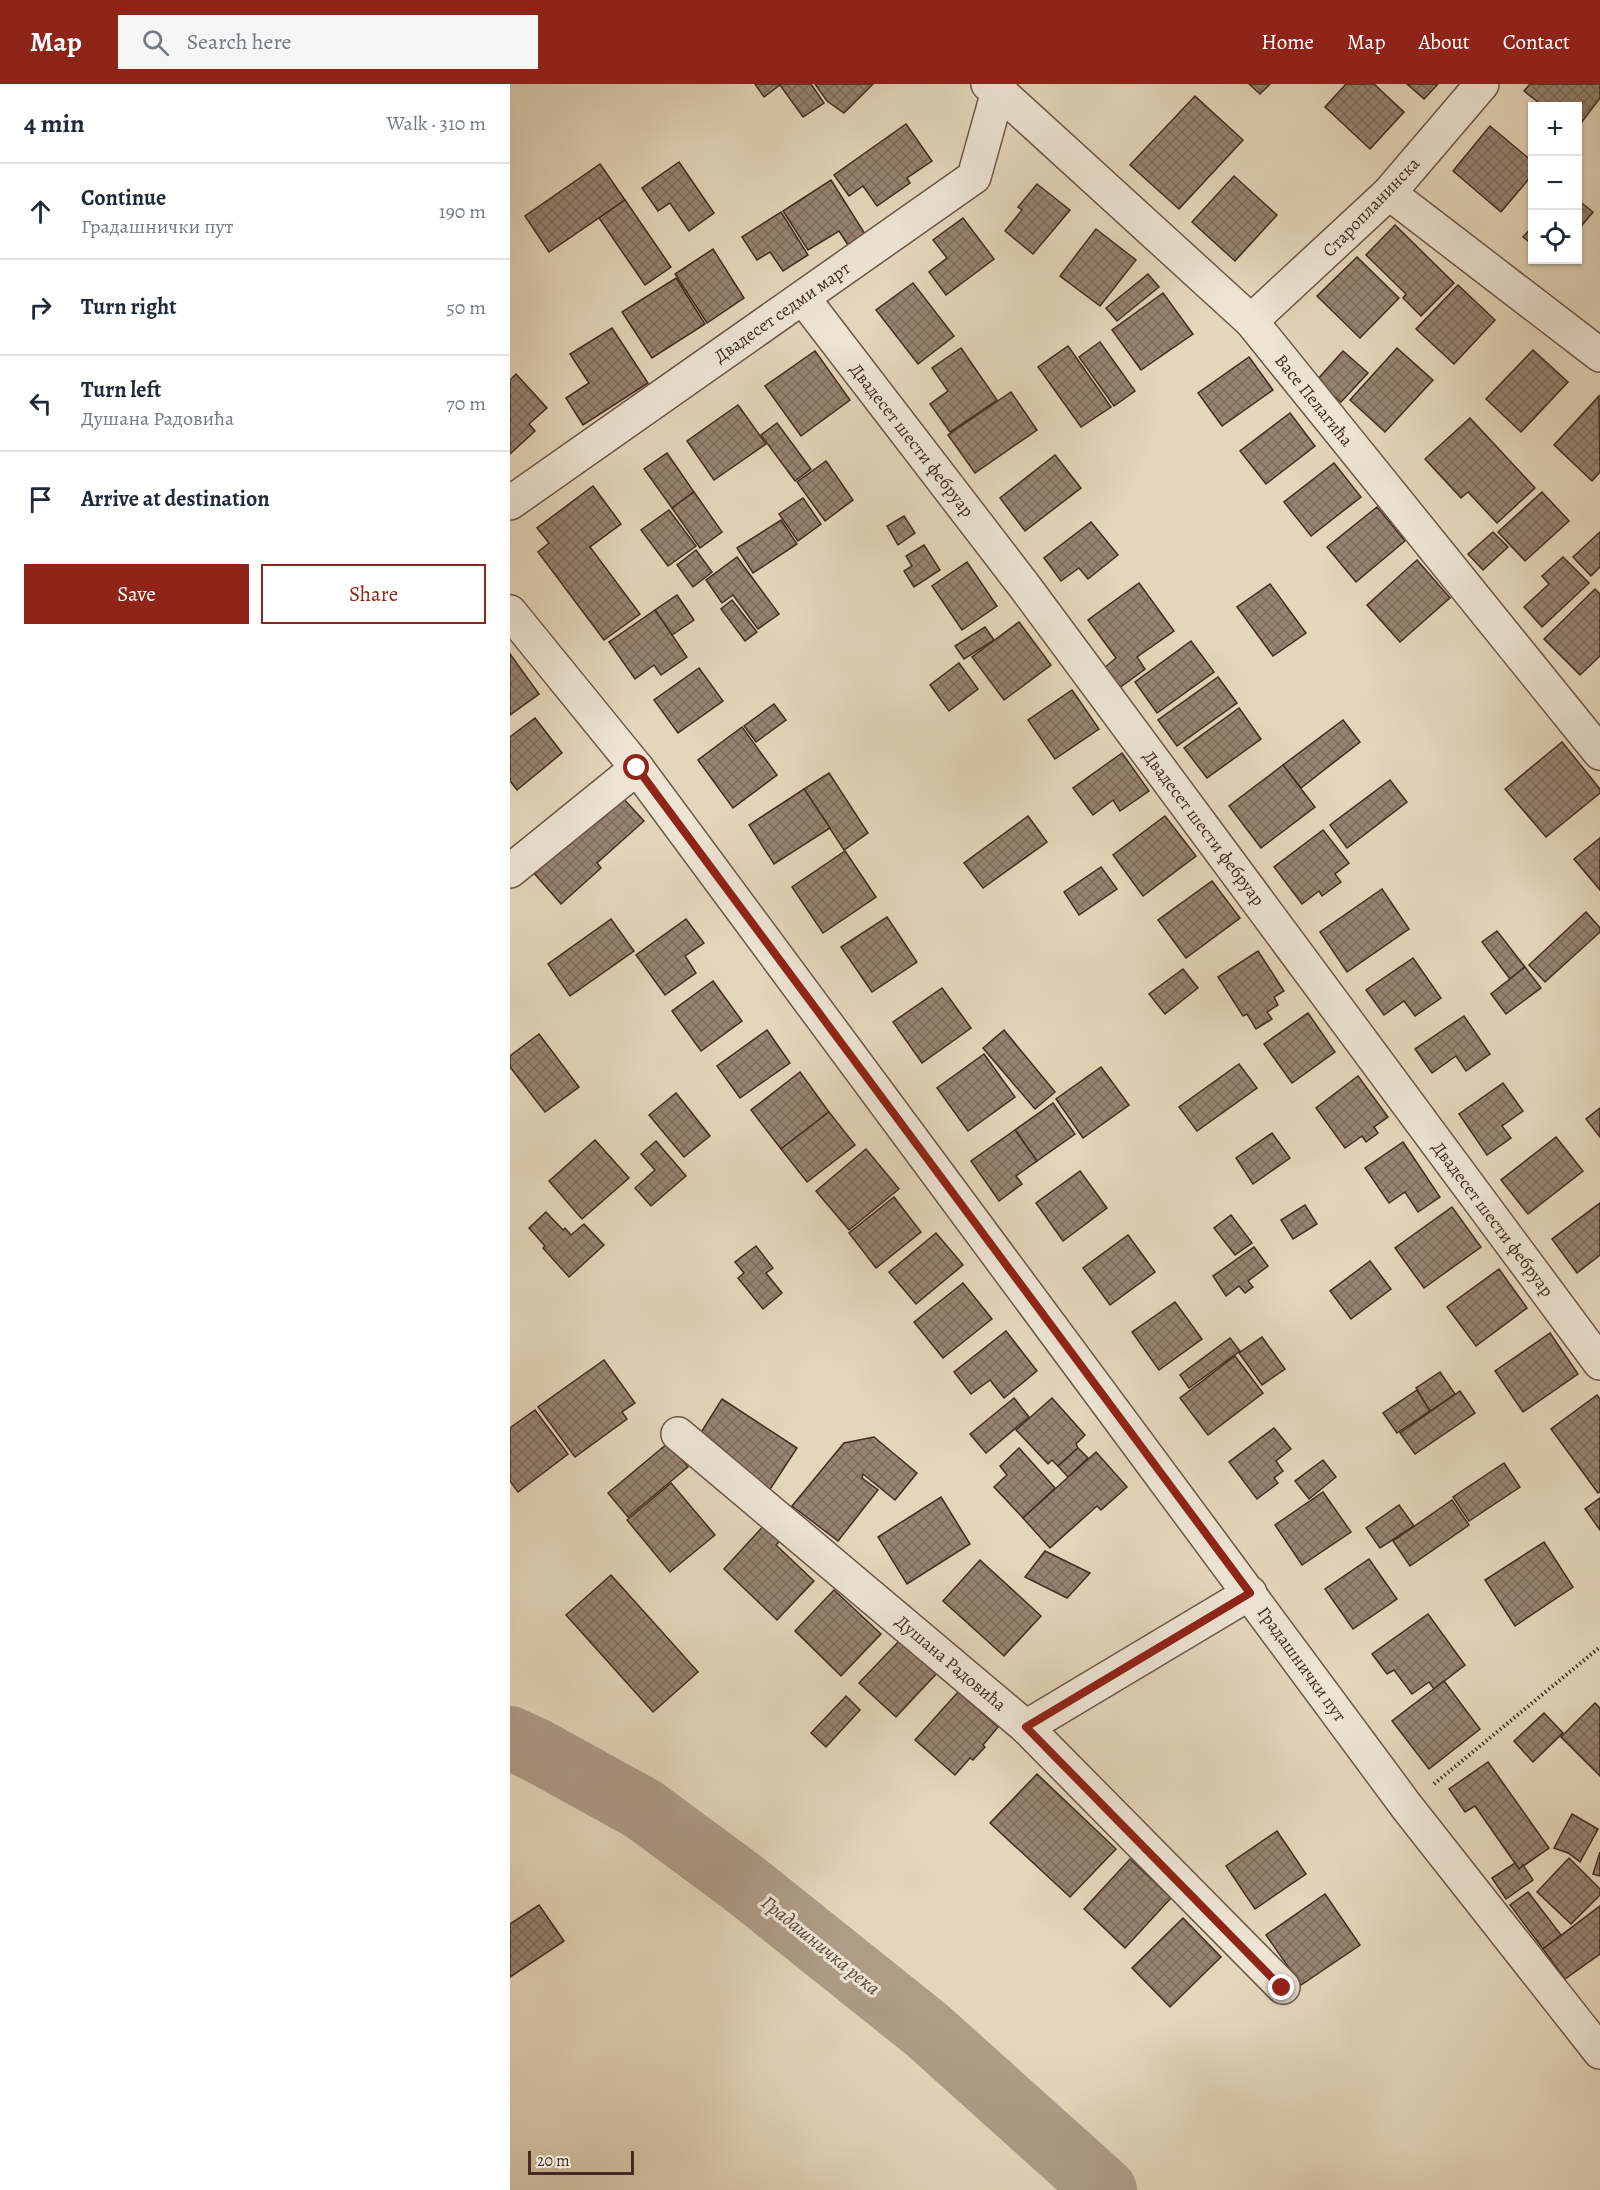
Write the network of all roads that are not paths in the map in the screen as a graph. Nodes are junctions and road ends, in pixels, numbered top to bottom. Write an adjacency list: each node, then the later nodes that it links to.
1 (1482, 84): 3 (street, Старопланинска)
2 (996, 86): 4 (street, Двадесет седми март); 5 (street, Васе Пелагића)
3 (1389, 193): 5 (street, Старопланинска); 6 (street)
4 (803, 298): 7 (street, Двадесет седми март); 12 (street, Двадесет шести фебруар)
5 (1251, 321): 9 (street, Васе Пелагића)
6 (1600, 355)
7 (510, 503)
8 (510, 612): 10 (street, Градашнички пут)
9 (1600, 753)
10 (637, 768): 11 (street); 14 (street, Градашнички пут)
11 (510, 872)
12 (1600, 1363)
13 (678, 1434): 15 (street, Душана Радовића)
14 (1250, 1593): 15 (street); 17 (street, Градашнички пут)
15 (1026, 1727): 16 (street, Душана Радовића)
16 (1282, 1988)
17 (1600, 2052)

